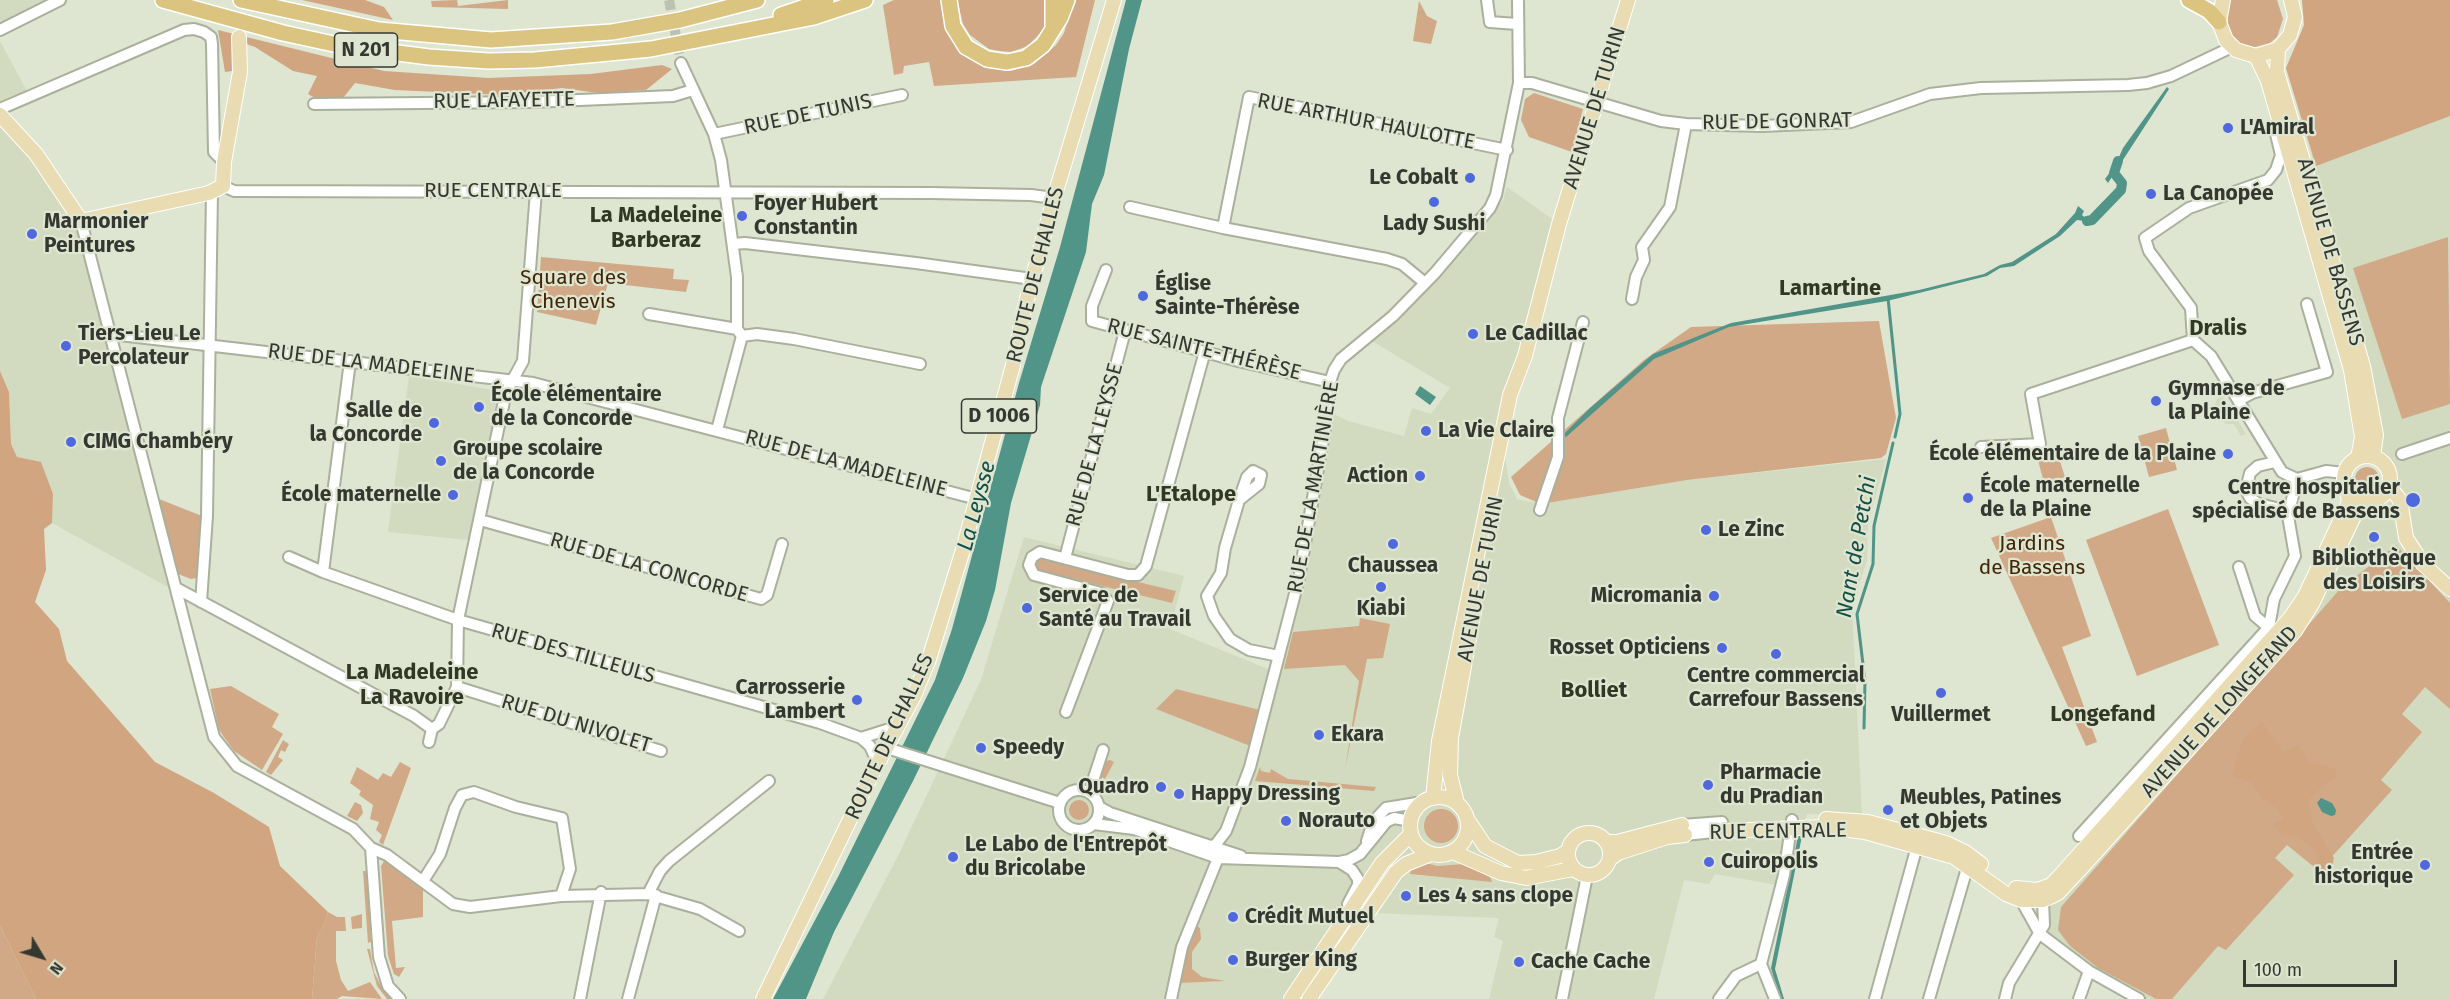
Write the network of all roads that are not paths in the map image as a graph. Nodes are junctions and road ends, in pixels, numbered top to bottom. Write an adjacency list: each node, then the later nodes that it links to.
1 (60, 0): 20 (street)
2 (163, 0): 23 (highway, N 201)
3 (241, 0): 16 (highway, N 201)
4 (826, 0): 23 (highway, N 201)
5 (865, 0): 23 (highway)
6 (949, 0): 21 (highway)
7 (1053, 0): 21 (highway)
8 (1067, 0): 21 (highway)
9 (1107, 0): 28 (main road, ROUTE DE CHALLES)
10 (1114, 0): 28 (main road, ROUTE DE CHALLES)
11 (1487, 0): 19 (street)
12 (1518, 0): 19 (street, RUE DE LA MARTINIÈRE)
13 (1628, 0): 33 (main road, AVENUE DE TURIN)
14 (2189, 0): 18 (highway)
15 (2223, 0): 18 (main road)
16 (753, 1)
17 (2293, 3): 25 (main road)
18 (2218, 22): 24 (main road)
19 (1517, 24): 29 (street, RUE DE LA MARTINIÈRE)
20 (0, 30)
21 (1052, 33)
22 (239, 37): 40 (main road)
23 (691, 40)
24 (2229, 44): 26 (main road); 37 (street, RUE DE GONRAT)
25 (2278, 49): 26 (main road); 72 (main road, AVENUE DE BASSENS)
26 (2256, 56): 32 (main road, AVENUE DE BASSENS)
27 (681, 63): 30 (street)
28 (1090, 81): 44 (main road, ROUTE DE CHALLES / D 1006)
29 (1519, 83): 33 (street, RUE DE GONRAT); 39 (street, RUE DE LA MARTINIÈRE)
30 (693, 90): 34 (street, RUE LAFAYETTE); 38 (street)
31 (902, 95): 38 (street, RUE DE TUNIS)
32 (2272, 95): 59 (street); 73 (main road, AVENUE DE BASSENS)
33 (1596, 102): 37 (street, RUE DE GONRAT); 62 (main road, AVENUE DE TURIN)
34 (314, 104)
35 (0, 109): 40 (street)
36 (0, 115): 46 (main road)
37 (1686, 124): 52 (street)
38 (714, 135): 43 (street)
39 (1507, 150): 47 (street, RUE ARTHUR HAULOTTE); 51 (street, RUE DE LA MARTINIÈRE)
40 (224, 162): 41 (main road)
41 (218, 189): 42 (street, RUE CENTRALE); 46 (main road, RUE CENTRALE); 60 (street)
42 (536, 191): 43 (street, RUE CENTRALE); 65 (street)
43 (724, 193): 44 (street, RUE CENTRALE); 48 (street)
44 (1054, 198): 50 (main road, ROUTE DE CHALLES / D 1006)
45 (1130, 207): 47 (street)
46 (81, 221): 58 (street)
47 (1223, 228): 51 (street)
48 (732, 244): 50 (street); 57 (street)
49 (1106, 270): 56 (street, RUE SAINTE-THÉRÈSE)
50 (1032, 279): 80 (main road, ROUTE DE CHALLES / D 1006)
51 (1425, 283): 66 (street, RUE DE LA MARTINIÈRE)
52 (1632, 299)
53 (2307, 304): 67 (street, AVENUE DE BASSENS)
54 (649, 314): 57 (street)
55 (1584, 322): 83 (street)
56 (1125, 331): 61 (street, RUE SAINTE-THÉRÈSE); 90 (street, RUE DE LA LEYSSE)
57 (740, 332): 64 (street); 68 (street)
58 (111, 334): 60 (street, RUE DE LA MADELEINE); 93 (street)
59 (2193, 340): 67 (street); 70 (street)
60 (209, 345): 63 (street, RUE DE LA MADELEINE); 95 (street)
61 (1205, 351): 66 (street, RUE SAINTE-THÉRÈSE); 90 (street)
62 (1525, 356): 77 (main road, AVENUE DE TURIN); 86 (main road, AVENUE DE TURIN)
63 (350, 361): 65 (street, RUE DE LA MADELEINE); 92 (street)
64 (920, 364)
65 (512, 380): 68 (street, RUE DE LA MADELEINE); 87 (street)
66 (1330, 382): 98 (street, RUE DE LA MARTINIÈRE)
67 (2239, 400): 74 (street)
68 (717, 430): 80 (street, RUE DE LA MADELEINE)
69 (2450, 438): 71 (street)
70 (1981, 447)
71 (2402, 454)
72 (2373, 456): 73 (main road); 78 (main road)
73 (2358, 458): 75 (main road)
74 (2275, 462): 76 (street); 84 (street)
75 (2345, 473): 76 (street); 79 (main road)
76 (2297, 479): 84 (street)
77 (1491, 486): 86 (main road); 113 (main road, AVENUE DE TURIN)
78 (2389, 486): 82 (main road); 85 (main road)
79 (2347, 489): 82 (main road); 143 (main road, AVENUE DE LONGEFAND)
80 (977, 499): 101 (main road, ROUTE DE CHALLES / D 1006)
81 (1239, 500): 98 (street)
82 (2373, 500): 85 (main road); 143 (main road, AVENUE DE LONGEFAND)
83 (1540, 510)
84 (2289, 511): 97 (street)
85 (2401, 512): 94 (main road)
86 (1494, 518): 115 (main road, AVENUE DE TURIN)
87 (480, 520): 88 (street, RUE DE LA CONCORDE); 96 (street)
88 (782, 544)
89 (289, 557): 92 (street, RUE DES TILLEULS)
90 (1065, 558): 100 (street)
91 (2239, 567): 97 (street)
92 (323, 572): 96 (street, RUE DES TILLEULS)
93 (176, 588): 95 (street); 128 (street)
94 (2450, 589)
95 (201, 602): 102 (street)
96 (458, 620): 99 (street); 103 (street, RUE DES TILLEULS)
97 (2268, 627): 123 (street)
98 (1279, 656): 126 (street, RUE DE LA MARTINIÈRE)
99 (457, 687): 102 (street); 107 (street, RUE DU NIVOLET)
100 (1066, 712)
101 (899, 726): 103 (street); 105 (main road, ROUTE DE CHALLES / D 1006)
102 (432, 729): 104 (street)
103 (861, 738): 108 (street)
104 (429, 742)
105 (893, 749): 108 (main road, ROUTE DE CHALLES / D 1006); 114 (street)
106 (1103, 750): 109 (street)
107 (661, 751)
108 (878, 764): 153 (main road, ROUTE DE CHALLES / D 1006)
109 (1094, 775): 111 (street); 112 (street)
110 (769, 782): 142 (street)
111 (1076, 790): 112 (street); 114 (street)
112 (1089, 793): 116 (street)
113 (1428, 800): 115 (main road); 121 (main road); 125 (street)
114 (1060, 803): 118 (street)
115 (1457, 803): 117 (main road)
116 (1099, 807): 118 (street); 126 (street)
117 (1468, 820): 130 (main road); 131 (main road)
118 (1094, 824): 129 (street)
119 (1792, 824): 120 (main road, RUE CENTRALE); 127 (main road, RUE CENTRALE); 143 (main road, RUE CENTRALE); 148 (street)
120 (1723, 827): 122 (street, RUE CENTRALE)
121 (1411, 828): 125 (street); 132 (main road); 147 (main road)
122 (1684, 830): 124 (main road, RUE CENTRALE); 135 (main road, RUE CENTRALE)
123 (2079, 836)
124 (1606, 842): 130 (main road); 135 (main road)
125 (1367, 844): 136 (street)
126 (1213, 846): 129 (street); 134 (street)
127 (1917, 846): 137 (main road, RUE CENTRALE); 160 (street)
128 (371, 848): 140 (street); 150 (street)
129 (1201, 851): 133 (street)
130 (1568, 851): 138 (main road)
131 (1452, 852): 132 (main road); 138 (main road)
132 (1431, 854): 156 (main road)
133 (1218, 858): 134 (street); 154 (street)
134 (1246, 859): 136 (street)
135 (1610, 859): 139 (main road)
136 (1339, 862): 147 (street)
137 (1968, 865): 143 (main road, RUE CENTRALE); 161 (street)
138 (1573, 869): 139 (main road)
139 (1587, 876): 157 (street)
140 (423, 881): 144 (street); 144 (street)
141 (601, 893): 142 (street); 144 (street); 151 (street)
142 (652, 894): 145 (street); 152 (street)
143 (2032, 895): 146 (street); 146 (street)
144 (561, 896)
145 (739, 931)
146 (2040, 934): 149 (street); 162 (street)
147 (1330, 944): 155 (main road)
148 (1761, 964): 158 (street); 159 (street)
149 (2090, 971): 163 (street); 164 (street)
150 (400, 999)
151 (580, 999)
152 (628, 999)
153 (763, 999)
154 (1171, 999)
155 (1291, 999)
156 (1309, 999)
157 (1562, 999)
158 (1719, 999)
159 (1775, 999)
160 (1875, 999)
161 (1929, 999)
162 (2005, 999)
163 (2079, 999)
164 (2139, 999)

